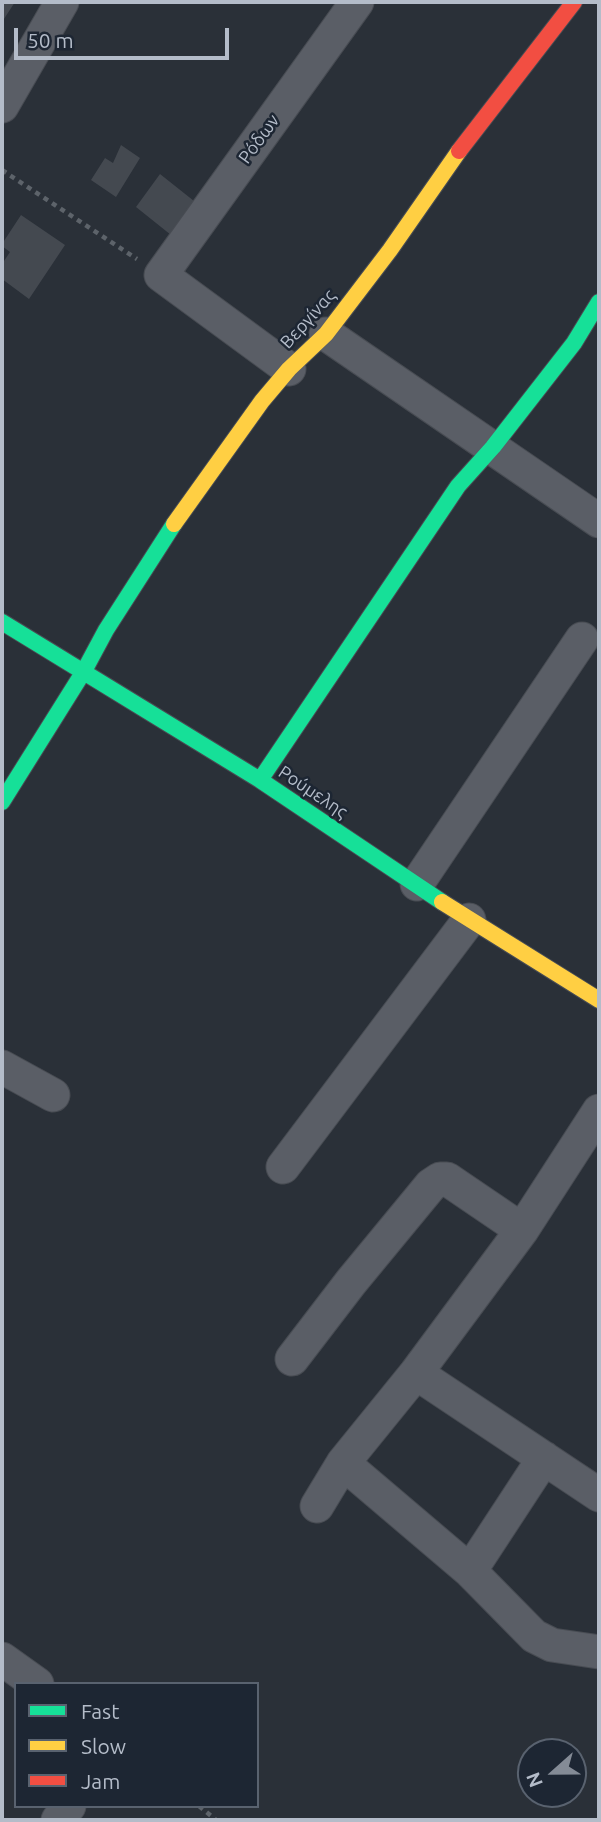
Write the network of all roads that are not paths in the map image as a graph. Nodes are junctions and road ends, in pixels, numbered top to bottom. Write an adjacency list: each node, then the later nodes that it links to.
1 (62, 2): 4 (street)
2 (356, 2): 7 (street, Ρόδων)
3 (574, 2): 6 (street, Βεργίνας)
4 (2, 106)
5 (599, 302): 8 (street)
6 (326, 334): 7 (street, Βεργίνας); 8 (street)
7 (289, 369): 12 (street, Βεργίνας)
8 (493, 447): 9 (street); 13 (street)
9 (599, 521)
10 (3, 625): 12 (street, Ρούμελης)
11 (582, 639): 15 (street)
12 (84, 671): 13 (street, Ρούμελης); 14 (street, Βεργίνας)
13 (260, 780): 15 (street, Ρούμελης)
14 (2, 802)
15 (417, 884): 16 (street, Ρούμελης)
16 (469, 920): 17 (street, Ρούμελης); 21 (street)
17 (599, 1000)
18 (2, 1067): 19 (street)
19 (53, 1095)
20 (599, 1111): 22 (street)
21 (283, 1167)
22 (523, 1230): 23 (street); 24 (street)
23 (292, 1359)
24 (416, 1373): 25 (street); 26 (street)
25 (544, 1458): 27 (street); 29 (street)
26 (343, 1463): 28 (street); 29 (street)
27 (599, 1495)
28 (317, 1506)
29 (470, 1571): 30 (street)
30 (599, 1652)
31 (2, 1659): 32 (street)
32 (34, 1682)

